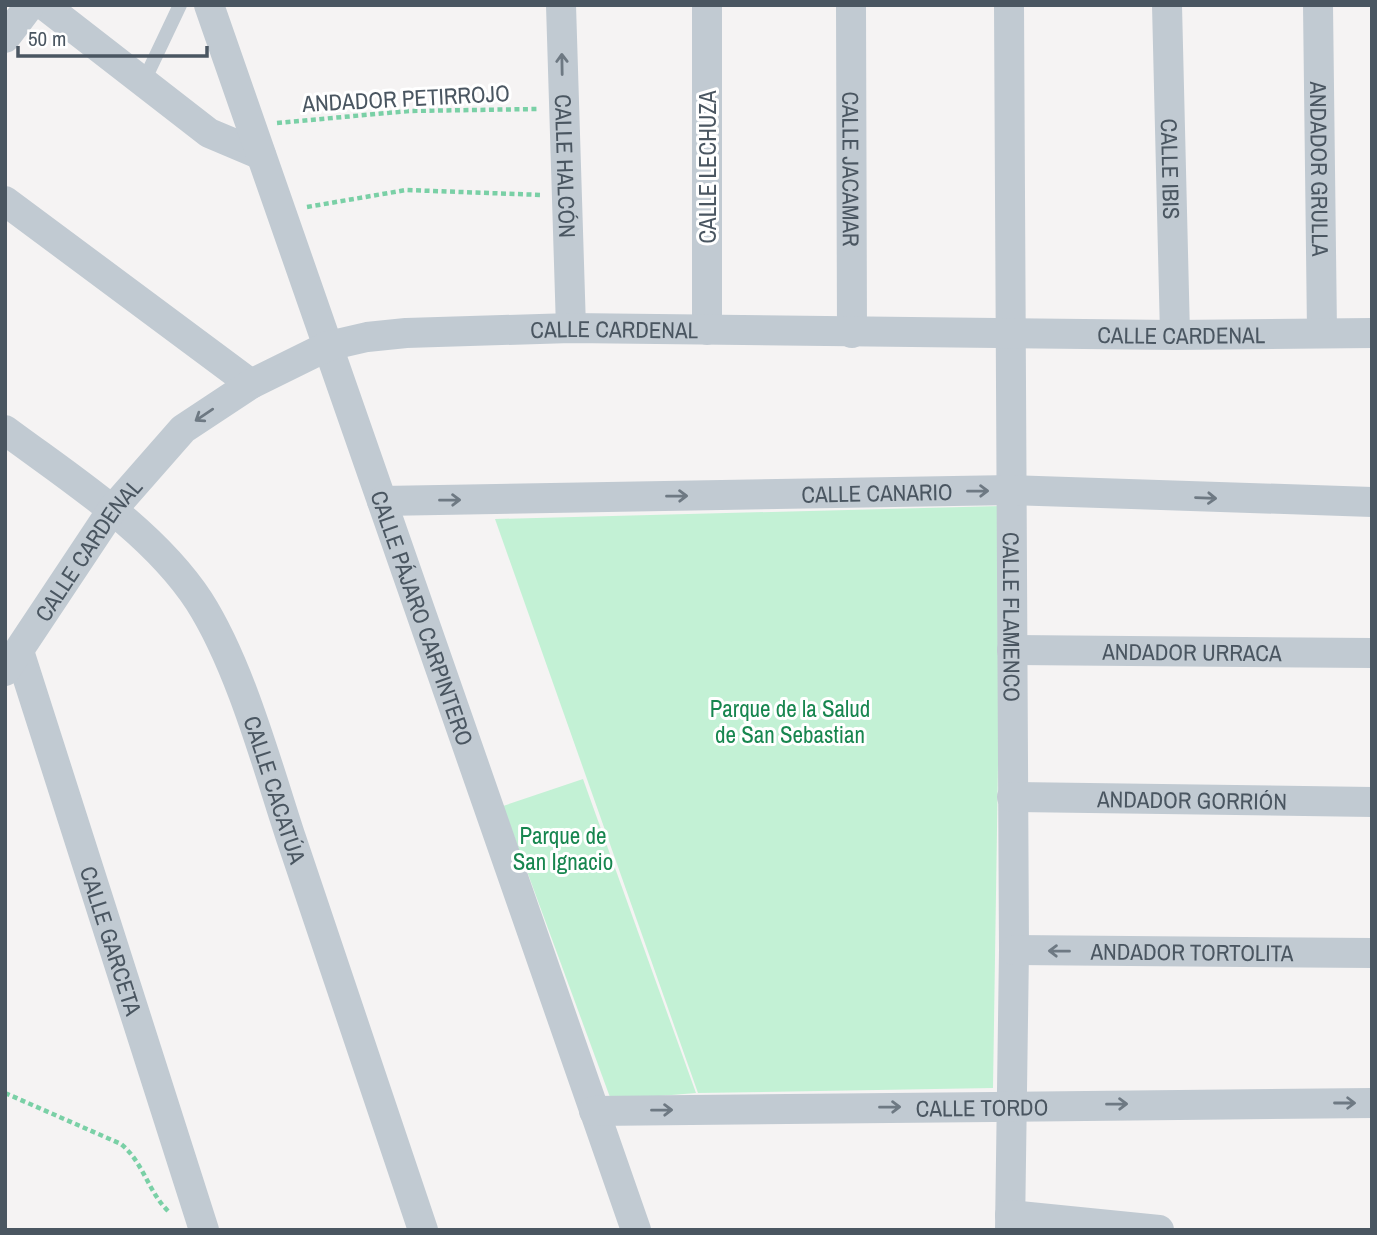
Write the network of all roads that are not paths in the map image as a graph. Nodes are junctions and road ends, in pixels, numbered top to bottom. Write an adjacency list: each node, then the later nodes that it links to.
1 (30, 5): 11 (street)
2 (44, 5): 12 (street)
3 (180, 5): 12 (lane)
4 (209, 5): 13 (street, CALLE PÁJARO CARPINTERO)
5 (561, 5): 15 (street, CALLE HALCÓN, one-way to 5)
6 (707, 5): 16 (street, CALLE LECHUZA)
7 (851, 5): 18 (street, CALLE JACAMAR)
8 (1009, 5): 19 (street, CALLE FLAMENCO)
9 (1167, 5): 21 (street, CALLE IBIS)
10 (1318, 5): 17 (street, ANDADOR GRULLA)
11 (5, 38)
12 (143, 83): 13 (street)
13 (257, 142): 22 (street, CALLE PÁJARO CARPINTERO)
14 (5, 201): 23 (street)
15 (571, 328): 16 (street, CALLE CARDENAL); 22 (street, CALLE CARDENAL)
16 (707, 330): 18 (street, CALLE CARDENAL)
17 (1322, 332): 20 (street, CALLE CARDENAL); 21 (street, CALLE CARDENAL)
18 (852, 333): 19 (street, CALLE CARDENAL)
19 (1011, 334): 21 (street, CALLE CARDENAL); 25 (street, CALLE FLAMENCO)
20 (1372, 334)
21 (1175, 335)
22 (328, 346): 23 (street, CALLE CARDENAL); 26 (street, CALLE PÁJARO CARPINTERO)
23 (251, 384): 28 (street, CALLE CARDENAL, one-way to 28)
24 (5, 430): 28 (street, CALLE CACATÚA)
25 (1012, 490): 26 (street, CALLE CANARIO, one-way to 25); 27 (street, CALLE CANARIO, one-way to 27); 29 (street, CALLE FLAMENCO)
26 (382, 501): 38 (street, CALLE PÁJARO CARPINTERO)
27 (1372, 502)
28 (112, 510): 31 (street, CALLE CARDENAL); 41 (street, CALLE CACATÚA)
29 (1012, 650): 30 (street, ANDADOR URRACA); 32 (street, CALLE FLAMENCO)
30 (1372, 653)
31 (12, 661): 40 (street, CALLE GARCETA)
32 (1012, 797): 33 (street, ANDADOR GORRIÓN); 34 (street, CALLE FLAMENCO)
33 (1372, 802)
34 (1013, 950): 35 (street, ANDADOR TORTOLITA, one-way to 34); 37 (street, CALLE FLAMENCO)
35 (1372, 953)
36 (1372, 1103): 37 (street, CALLE TORDO, one-way to 36)
37 (1013, 1105): 38 (street, CALLE TORDO, one-way to 37); 39 (street, CALLE FLAMENCO)
38 (594, 1111): 42 (street, CALLE PÁJARO CARPINTERO)
39 (1010, 1222): 43 (street)
40 (204, 1230)
41 (423, 1230)
42 (636, 1230)
43 (1159, 1230)

